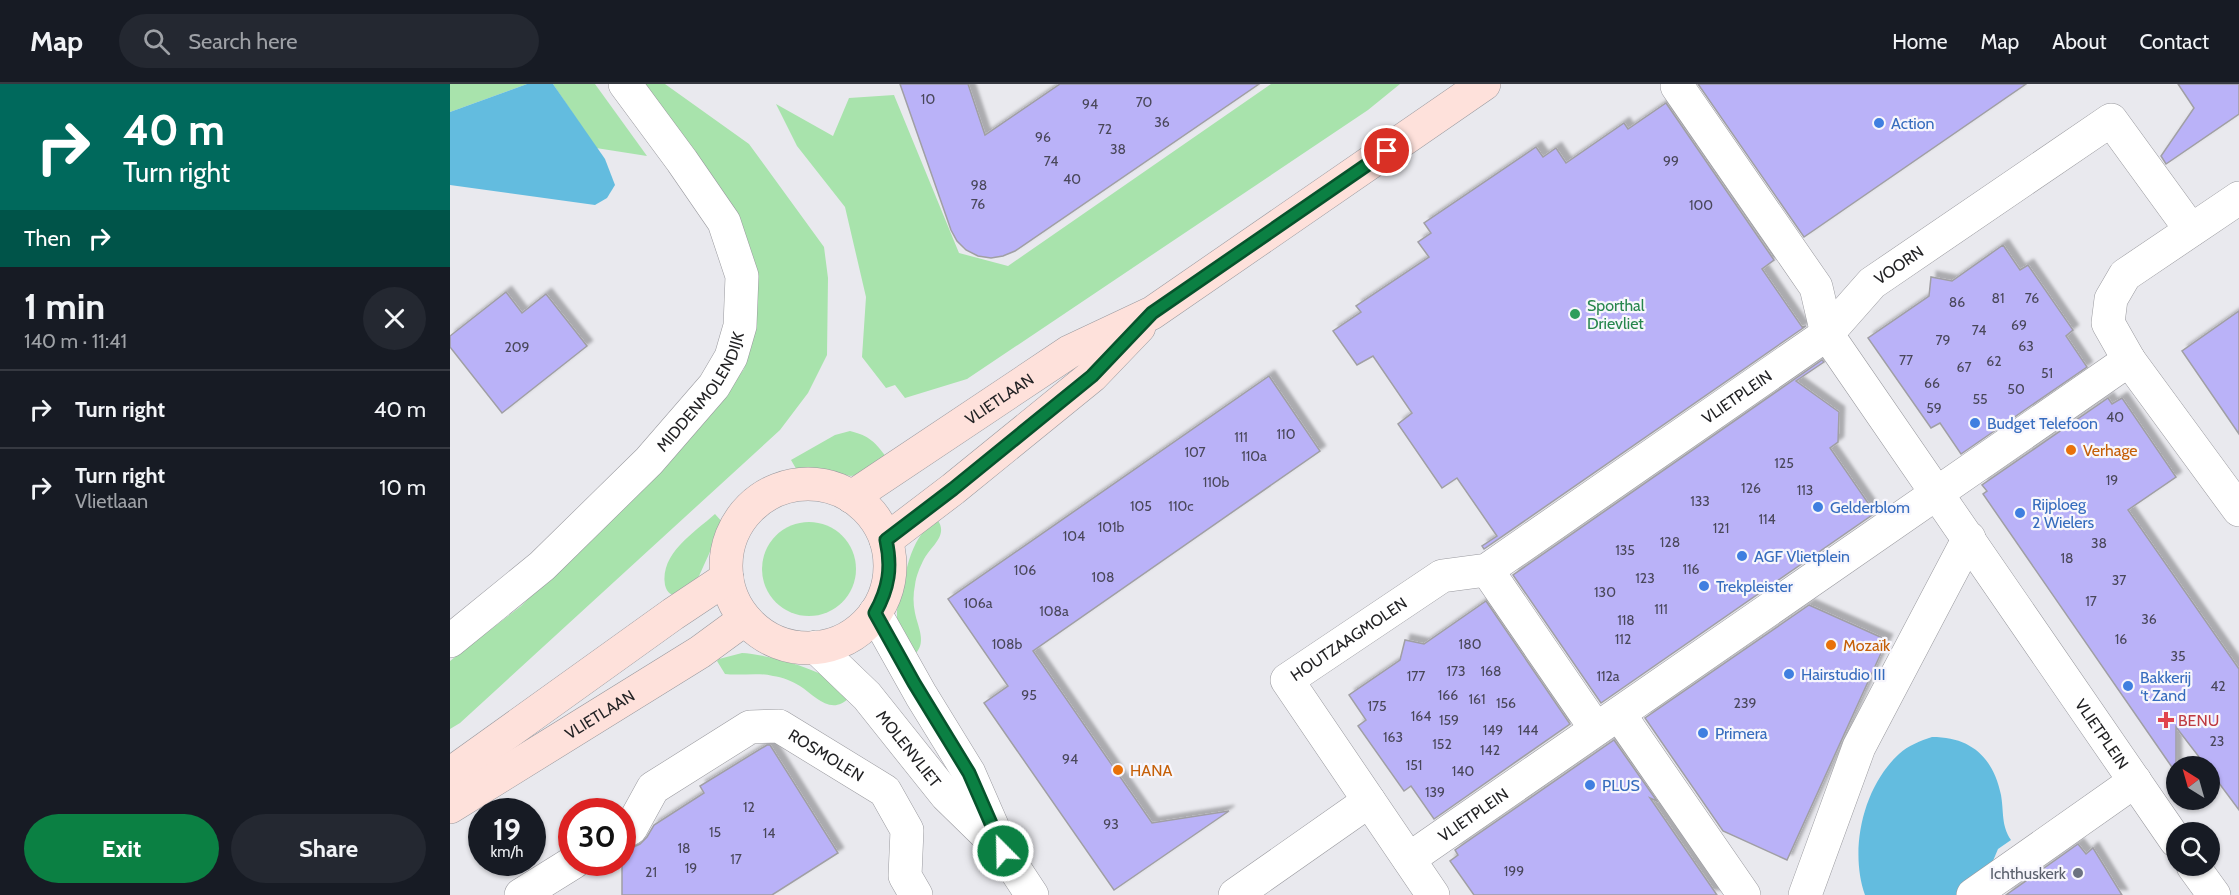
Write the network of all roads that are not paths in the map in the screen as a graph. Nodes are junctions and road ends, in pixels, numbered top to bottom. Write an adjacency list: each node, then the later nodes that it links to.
1 (625, 84): 19 (street, MIDDENMOLENDIJK)
2 (1484, 84): 6 (street, VLIETLAAN)
3 (1677, 86): 7 (street)
4 (2239, 198): 5 (street)
5 (2191, 230): 7 (street, VOORN); 8 (street)
6 (1152, 313): 10 (street, VLIETLAAN); 13 (street, VLIETLAAN)
7 (1827, 334): 9 (street, VLIETPLEIN); 14 (street, VLIETPLEIN)
8 (2129, 360): 9 (street, VLIETPLEIN); 11 (street)
9 (1938, 493): 12 (street, VLIETPLEIN); 21 (street, VLIETPLEIN)
10 (852, 497): 13 (street); 16 (street)
11 (2239, 510)
12 (1969, 538): 23 (street, VLIETPLEIN); 38 (street)
13 (886, 540): 17 (street)
14 (1487, 570): 15 (street, VLIETPLEIN); 21 (street)
15 (1442, 576): 24 (street, HOUTZAAGMOLEN)
16 (727, 578): 18 (street); 22 (street)
17 (875, 613): 20 (street); 28 (street, MOLENVLIET)
18 (745, 619): 20 (street); 25 (street, VLIETLAAN)
19 (450, 641)
20 (816, 647): 28 (street, MOLENVLIET)
21 (1608, 722): 29 (street, VLIETPLEIN); 37 (street)
22 (450, 774)
23 (2135, 781): 27 (street, VLIETPLEIN); 39 (street, VLIETPLEIN)
24 (1369, 801): 29 (street, HOUTZAAGMOLEN); 35 (street)
25 (450, 807)
26 (636, 818): 33 (street, ROSMOLEN)
27 (2166, 826)
28 (1003, 851): 34 (street, MOLENVLIET)
29 (1409, 859): 36 (street, HOUTZAAGMOLEN)
30 (558, 872): 32 (street)
31 (2200, 876): 40 (street)
32 (521, 895)
33 (916, 895)
34 (1032, 895)
35 (1235, 895)
36 (1433, 895)
37 (1744, 895)
38 (1806, 895)
39 (1973, 895)
40 (2214, 895)

